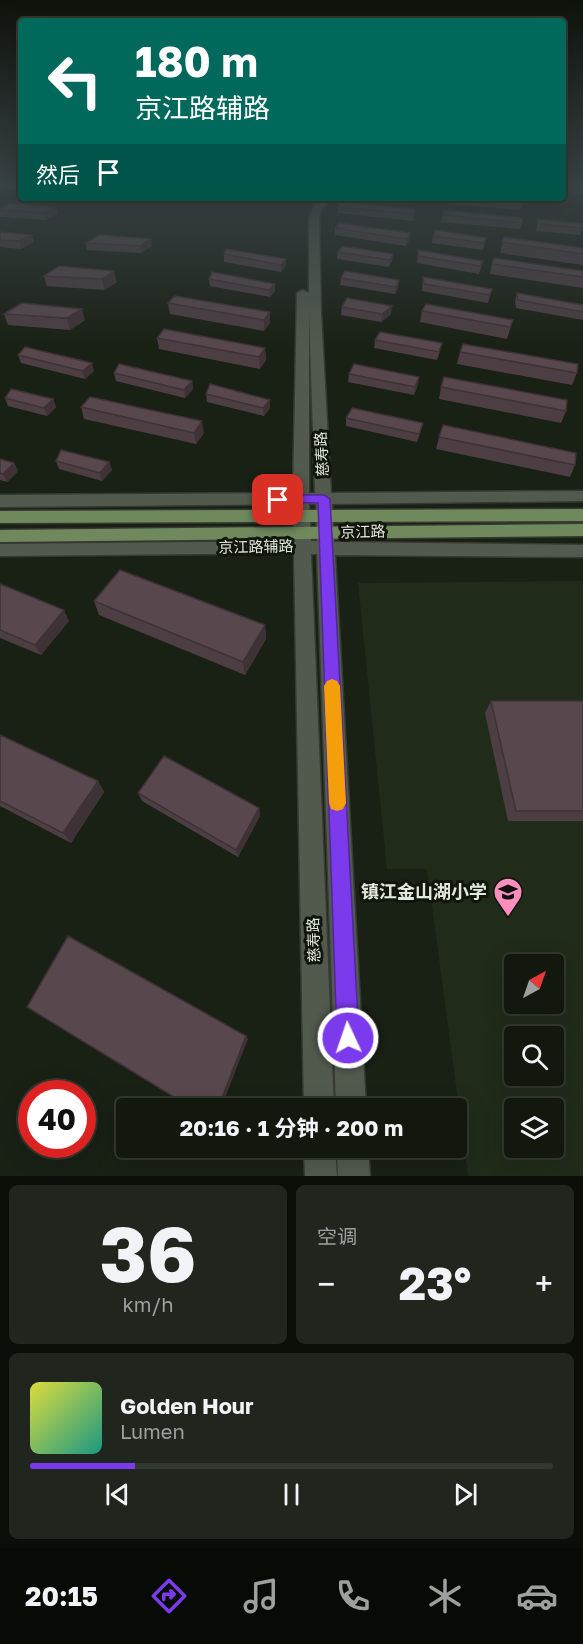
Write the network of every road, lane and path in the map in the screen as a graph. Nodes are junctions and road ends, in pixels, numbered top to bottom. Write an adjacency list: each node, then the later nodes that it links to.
1 (304, 240): 7 (street, 慈寿路)
2 (315, 240): 8 (street, 慈寿路)
3 (583, 496): 8 (street, 京江路辅路)
4 (0, 501): 7 (street, 京江路辅路)
5 (583, 515): 8 (main road, 京江路)
6 (0, 517): 7 (main road, 京江路)
7 (302, 524): 8 (street, 京江路辅路); 8 (main road, 京江路); 10 (main road, 京江路); 11 (street, 京江路辅路); 13 (street, 慈寿路)
8 (325, 524): 9 (main road, 京江路); 12 (street, 京江路辅路); 14 (street, 慈寿路)
9 (583, 530)
10 (0, 536)
11 (0, 550)
12 (583, 551)
13 (319, 1098)
14 (351, 1098)
15 (320, 1158): 17 (street)
16 (353, 1158): 18 (street)
17 (321, 1176)
18 (354, 1176)

